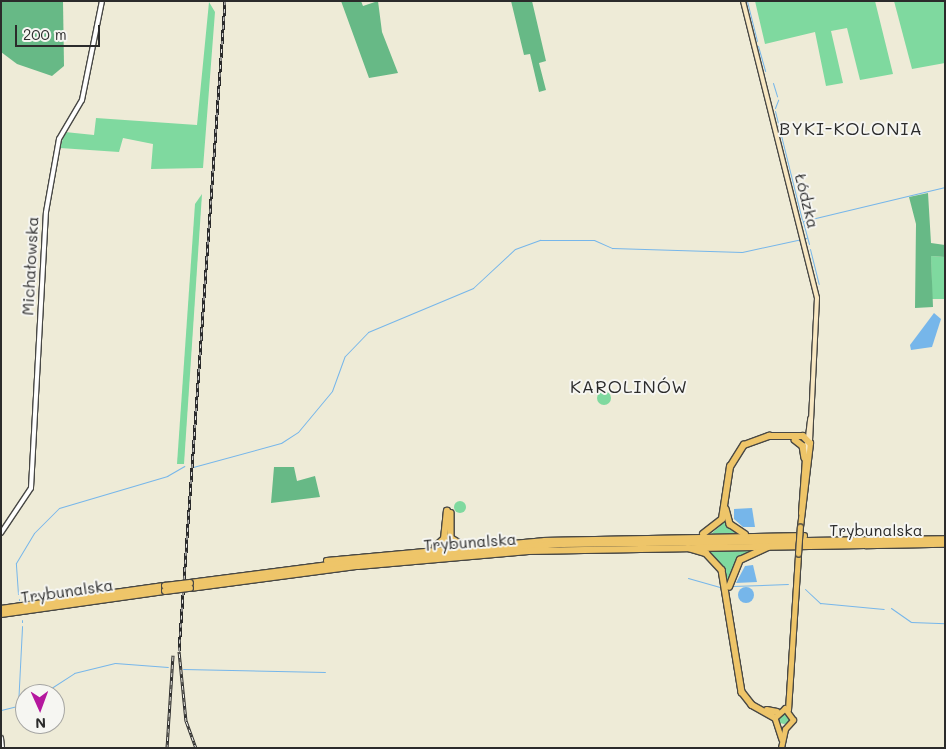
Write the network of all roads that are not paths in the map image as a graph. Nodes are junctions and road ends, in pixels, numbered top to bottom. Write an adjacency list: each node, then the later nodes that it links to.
1 (102, 1): 10 (street, Michałowska)
2 (744, 1): 3 (main road, Łódzka)
3 (812, 411): 4 (main road, Łódzka); 6 (main road, Łódzka)
4 (808, 430): 5 (highway); 6 (main road, Łódzka)
5 (797, 438): 6 (highway); 7 (highway); 8 (highway)
6 (809, 440): 7 (main road, Łódzka); 9 (main road, Łódzka)
7 (805, 458): 9 (main road, Łódzka)
8 (725, 507): 11 (highway); 12 (highway)
9 (800, 527): 26 (main road, Łódzka, bridge)
10 (1, 533)
11 (754, 535): 12 (highway); 14 (highway)
12 (684, 536): 17 (highway)
13 (945, 539): 14 (highway, Trybunalska)
14 (841, 540): 20 (highway, Trybunalska)
15 (795, 544): 16 (highway, Trybunalska); 18 (highway, Trybunalska); 22 (highway)
16 (945, 544)
17 (466, 546): 19 (highway); 19 (highway)
18 (669, 546): 21 (highway, Trybunalska); 22 (highway)
19 (428, 549): 20 (highway)
20 (296, 568): 21 (highway, Trybunalska)
21 (190, 585): 23 (highway, Trybunalska, bridge)
22 (728, 588): 26 (highway)
23 (165, 589): 24 (highway, Trybunalska); 25 (highway, Trybunalska)
24 (1, 609)
25 (1, 614)
26 (781, 712): 27 (main road); 27 (main road)
27 (783, 727): 30 (main road)
28 (1, 738): 29 (street)
29 (2, 748)
30 (781, 748)

